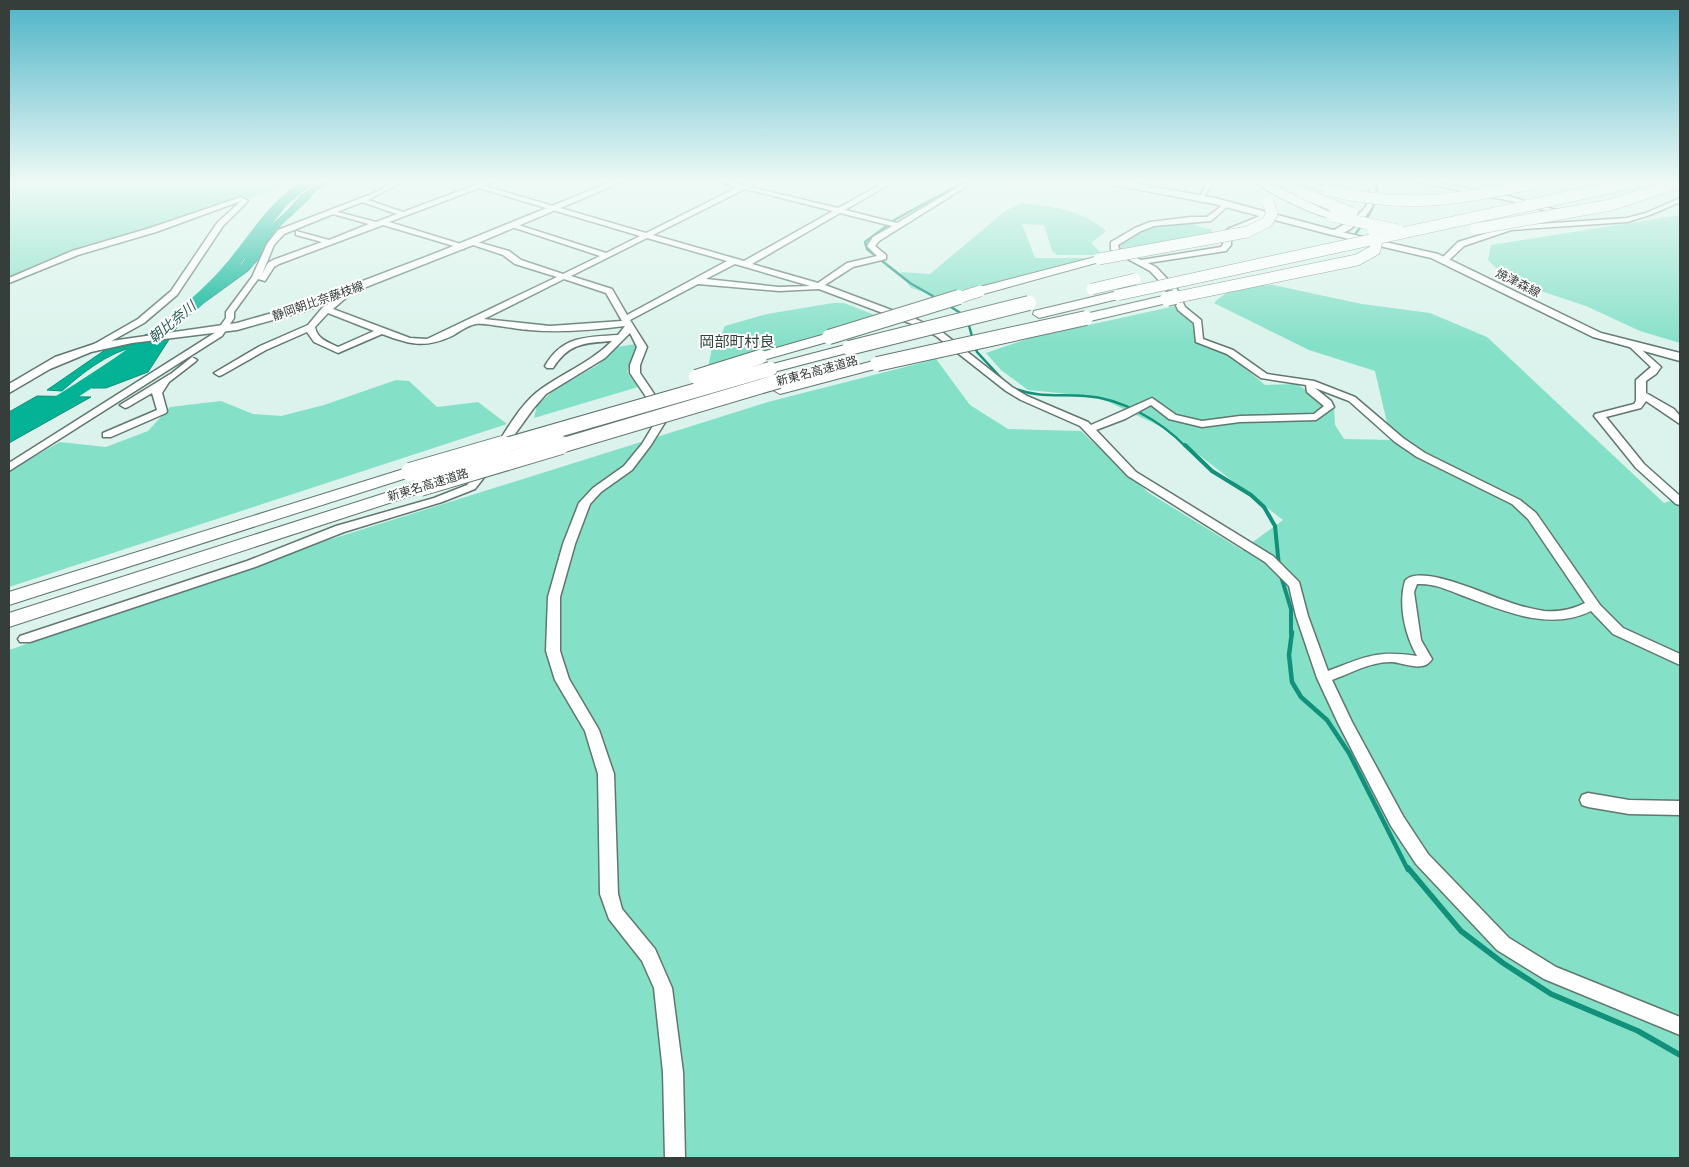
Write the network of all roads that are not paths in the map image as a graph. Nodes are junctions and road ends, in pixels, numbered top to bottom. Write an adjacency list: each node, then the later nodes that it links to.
1 (134, 235): 34 (street)
2 (213, 235): 55 (street)
3 (276, 235): 45 (street)
4 (307, 235): 22 (street)
5 (346, 235): 22 (street)
6 (422, 235): 24 (street)
7 (489, 235): 23 (main road, 静岡朝比奈藤枝線)
8 (546, 235): 25 (street)
9 (645, 235): 25 (street)
10 (648, 235): 28 (street)
11 (796, 235): 31 (street)
12 (885, 235): 36 (street)
13 (1126, 235): 29 (street)
14 (1227, 235): 29 (street)
15 (1228, 235): 39 (highway, bridge)
16 (1335, 235): 21 (highway, bridge)
17 (1341, 235): 27 (main road, 焼津森線)
18 (1374, 235): 41 (highway, bridge)
19 (1391, 235): 40 (highway, 新東名高速道路, bridge)
20 (1487, 235): 27 (street)
21 (1314, 240)
22 (329, 242): 45 (street)
23 (473, 242): 24 (main road, 静岡朝比奈藤枝線); 33 (street)
24 (461, 247): 37 (main road, 静岡朝比奈藤枝線)
25 (605, 255): 33 (street)
26 (1246, 255): 30 (highway)
27 (1444, 260): 54 (main road, 焼津森線)
28 (734, 261): 31 (street); 35 (street)
29 (1140, 262): 63 (street)
30 (1208, 263)
31 (745, 264): 36 (street)
32 (1179, 270): 38 (highway, 新東名高速道路, bridge)
33 (562, 276): 46 (street); 47 (street)
34 (9, 281)
35 (697, 281): 36 (street); 47 (street)
36 (820, 286): 68 (street)
37 (352, 289): 43 (street); 50 (main road, 静岡朝比奈藤枝線)
38 (1092, 289): 42 (highway, 新東名高速道路)
39 (980, 291): 51 (highway, bridge)
40 (1118, 295): 44 (highway, 新東名高速道路)
41 (1167, 299): 58 (highway, bridge)
42 (1029, 303): 56 (highway, 新東名高速道路, bridge)
43 (326, 309): 48 (street); 49 (street)
44 (1038, 314): 58 (highway, 新東名高速道路)
45 (230, 318): 50 (street)
46 (474, 320): 47 (street); 49 (street)
47 (628, 323): 52 (street); 82 (street)
48 (311, 327): 49 (street); 60 (street)
49 (383, 330)
50 (216, 331): 53 (main road, 静岡朝比奈藤枝線); 61 (street); 70 (street)
51 (829, 337): 71 (highway, bridge)
52 (619, 338): 59 (street); 76 (street)
53 (114, 343): 55 (main road, 静岡朝比奈藤枝線)
54 (1634, 346): 57 (main road, 焼津森線); 65 (street)
55 (94, 347): 64 (main road, 静岡朝比奈藤枝線)
56 (849, 348): 62 (highway, 新東名高速道路)
57 (1680, 357)
58 (871, 361): 62 (highway)
59 (550, 366)
60 (219, 373)
61 (175, 375): 66 (street); 69 (street)
62 (777, 380): 71 (highway, bridge); 71 (highway, 新東名高速道路, bridge)
63 (1311, 383): 68 (street); 74 (street)
64 (9, 389)
65 (1641, 394): 67 (street); 72 (street)
66 (125, 405)
67 (1680, 421)
68 (1090, 429): 78 (street)
69 (107, 436)
70 (9, 468)
71 (412, 474): 73 (highway, 新東名高速道路); 75 (highway, 新東名高速道路)
72 (1680, 502)
73 (9, 599)
74 (1593, 605): 77 (street); 78 (street)
75 (9, 620)
76 (24, 639)
77 (1680, 660)
78 (1324, 678): 81 (street)
79 (1588, 800): 80 (street)
80 (1680, 808)
81 (1680, 1026)
82 (675, 1158)

